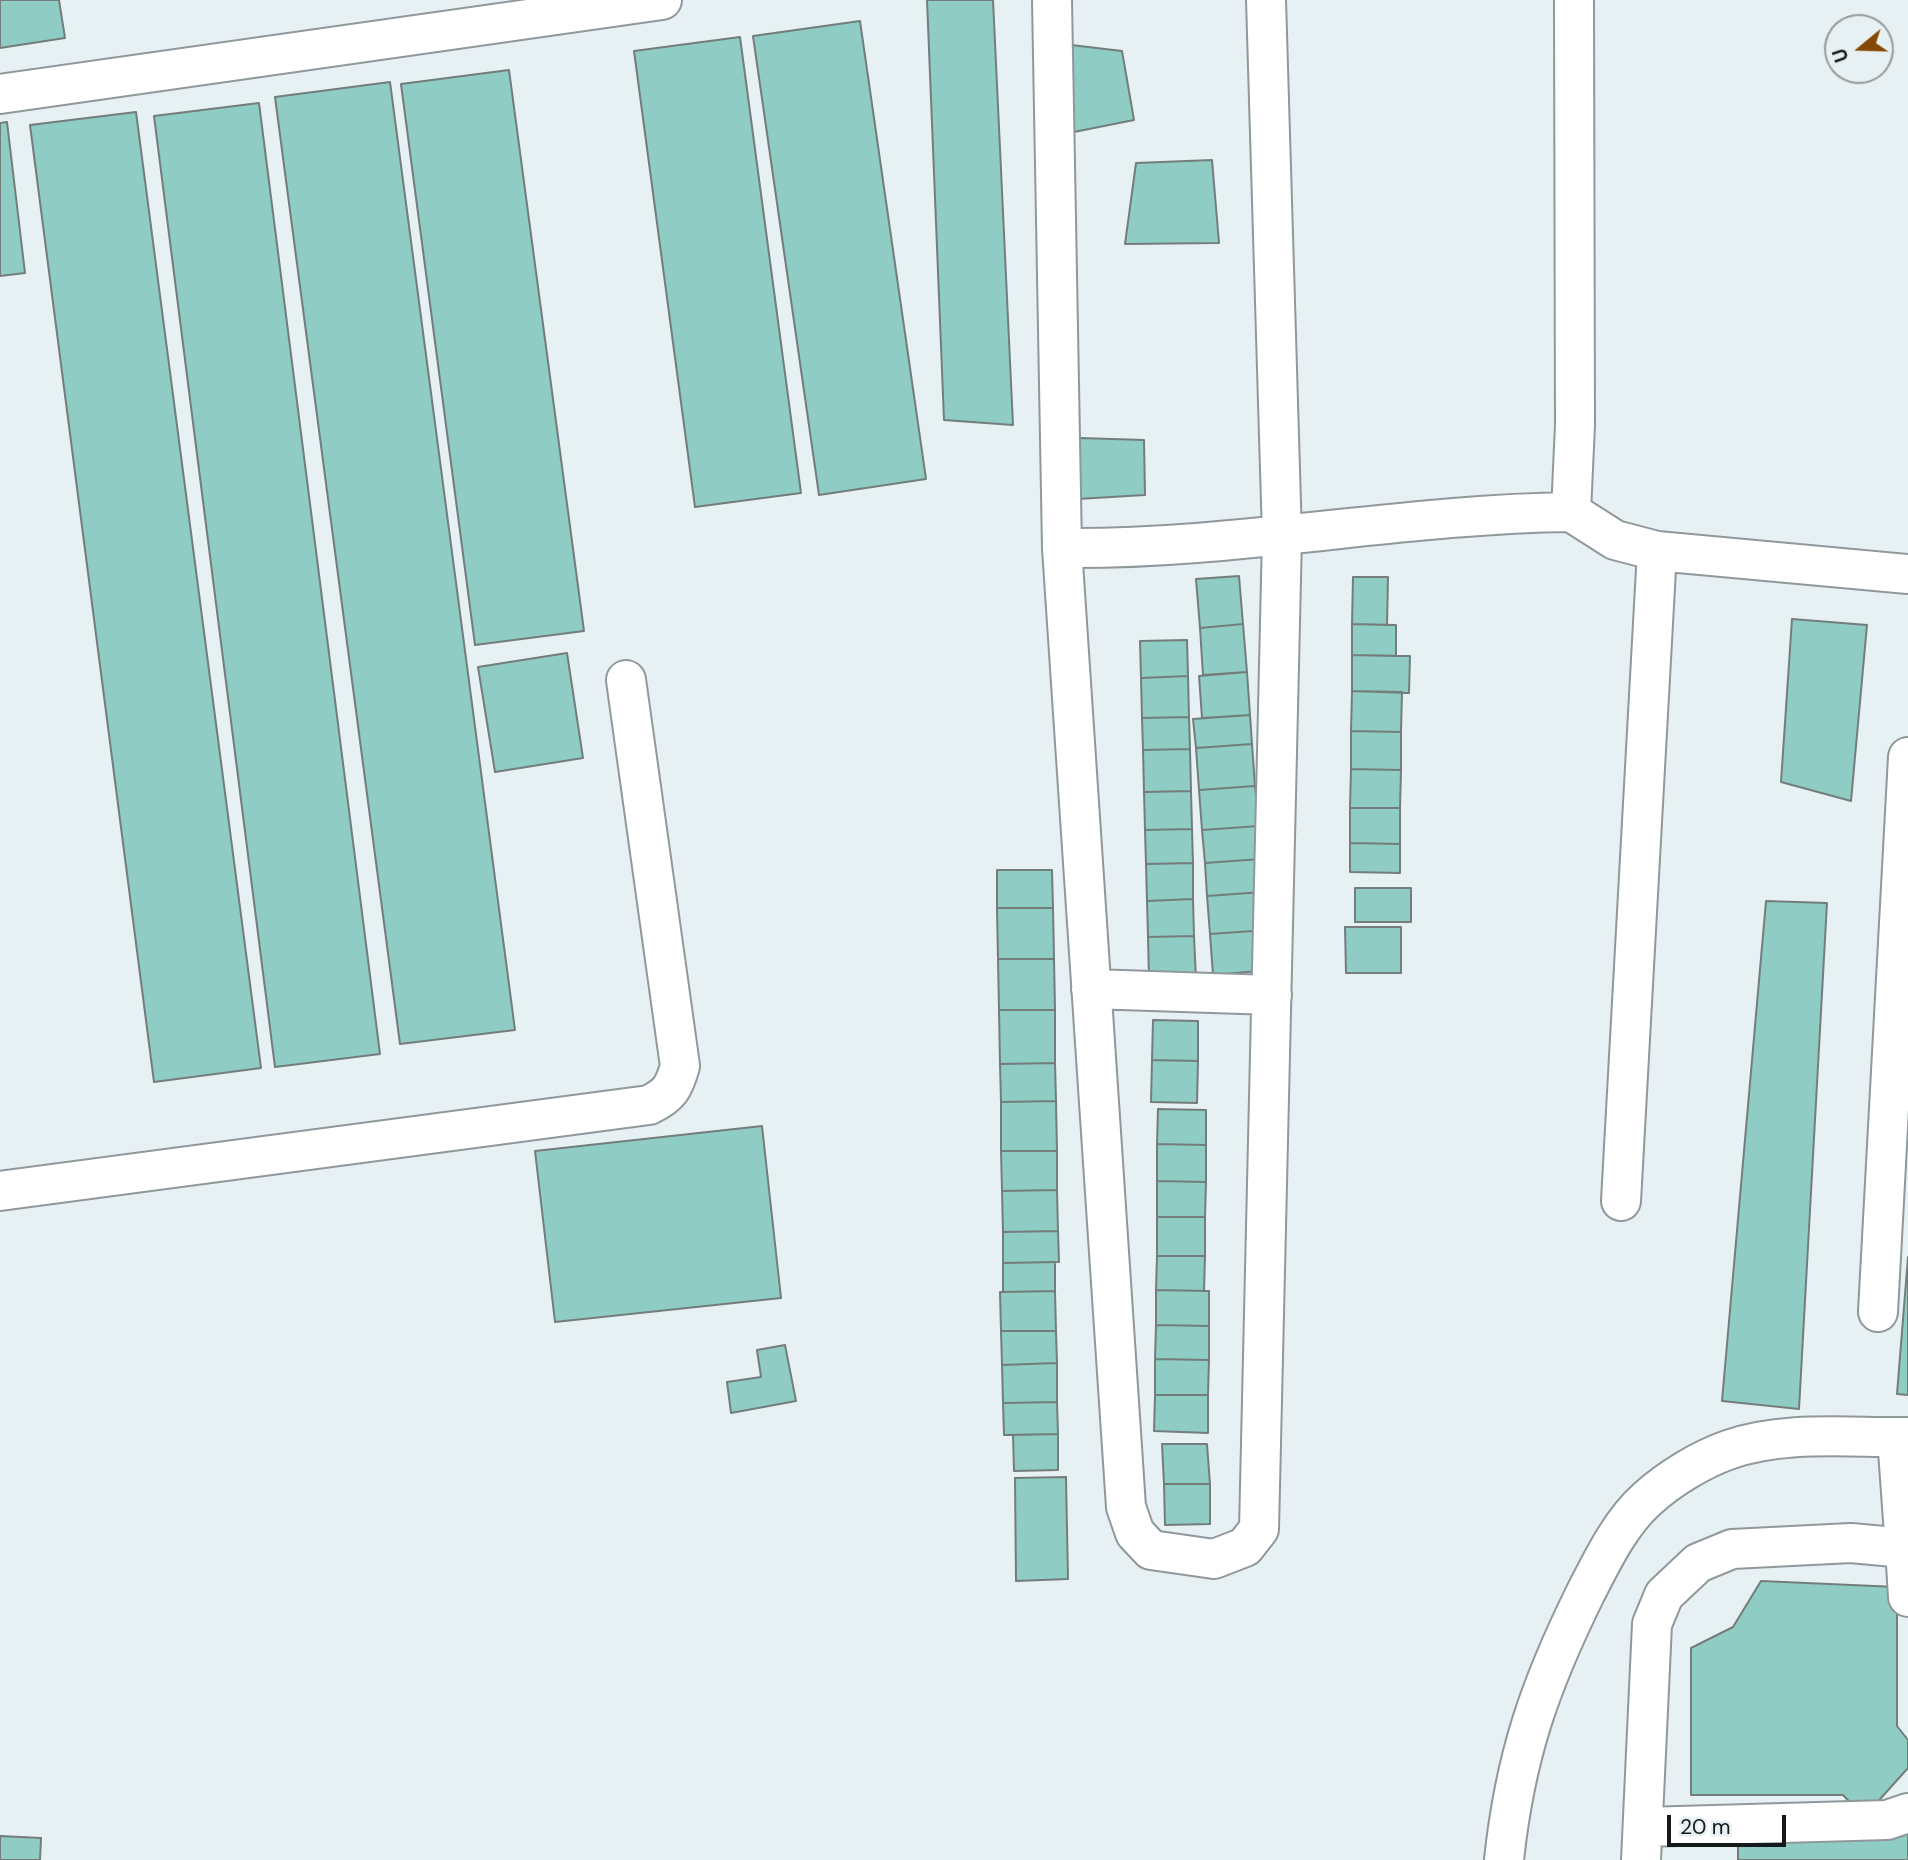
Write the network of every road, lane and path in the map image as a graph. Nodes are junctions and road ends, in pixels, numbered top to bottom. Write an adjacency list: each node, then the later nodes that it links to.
1 (662, 0): 5 (street)
2 (1052, 0): 8 (street)
3 (1266, 0): 7 (street)
4 (1574, 0): 6 (street)
5 (0, 94)
6 (1571, 512): 7 (street); 9 (street)
7 (1282, 536): 8 (street); 14 (street)
8 (1062, 548): 13 (street)
9 (1657, 551): 10 (street); 16 (street)
10 (1908, 574)
11 (626, 680): 15 (street)
12 (1908, 757): 17 (street)
13 (1091, 989): 14 (street); 14 (street)
14 (1272, 995)
15 (0, 1191)
16 (1621, 1201)
17 (1878, 1312)
18 (1902, 1447): 19 (street); 23 (street)
19 (1905, 1548): 20 (street); 22 (street)
20 (1908, 1597)
21 (1908, 1813): 22 (street)
22 (1642, 1843)
23 (1504, 1860)

